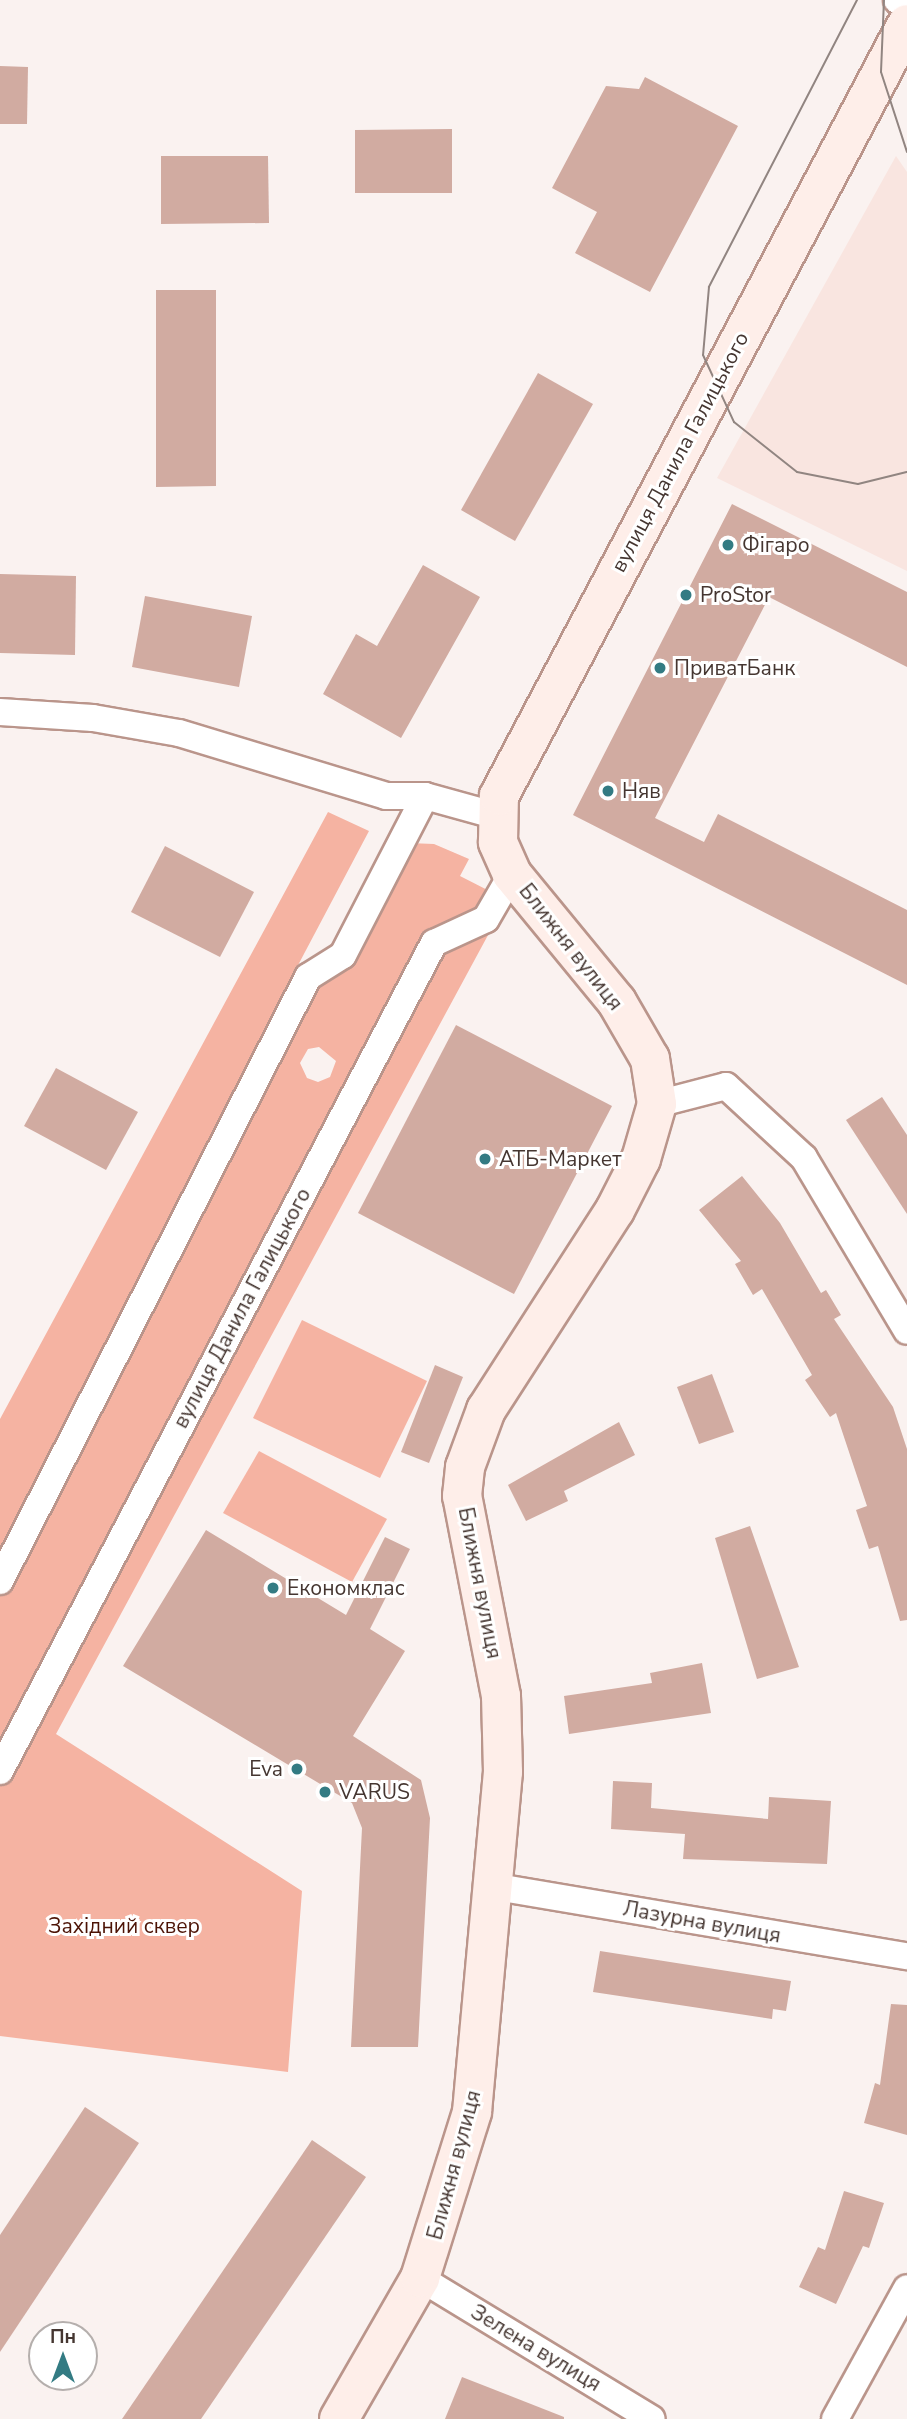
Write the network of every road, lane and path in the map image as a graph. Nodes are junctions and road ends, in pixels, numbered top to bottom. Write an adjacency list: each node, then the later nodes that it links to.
1 (897, 0): 2 (street)
2 (907, 6)
3 (907, 24): 6 (street, вулиця Данила Галицького)
4 (0, 712): 5 (street)
5 (425, 796): 6 (street); 10 (street)
6 (497, 816): 7 (street, Ближня вулиця)
7 (512, 874): 8 (street, Ближня вулиця); 11 (street, вулиця Данила Галицького)
8 (657, 1104): 9 (street); 12 (street, Ближня вулиця)
9 (907, 1331)
10 (0, 1581)
11 (0, 1771)
12 (497, 1888): 13 (street, Лазурна вулиця); 14 (street, Ближня вулиця)
13 (907, 1956)
14 (420, 2278): 16 (street, Ближня вулиця); 17 (street, Зелена вулиця)
15 (907, 2288): 18 (street)
16 (339, 2419)
17 (652, 2419)
18 (835, 2419)

